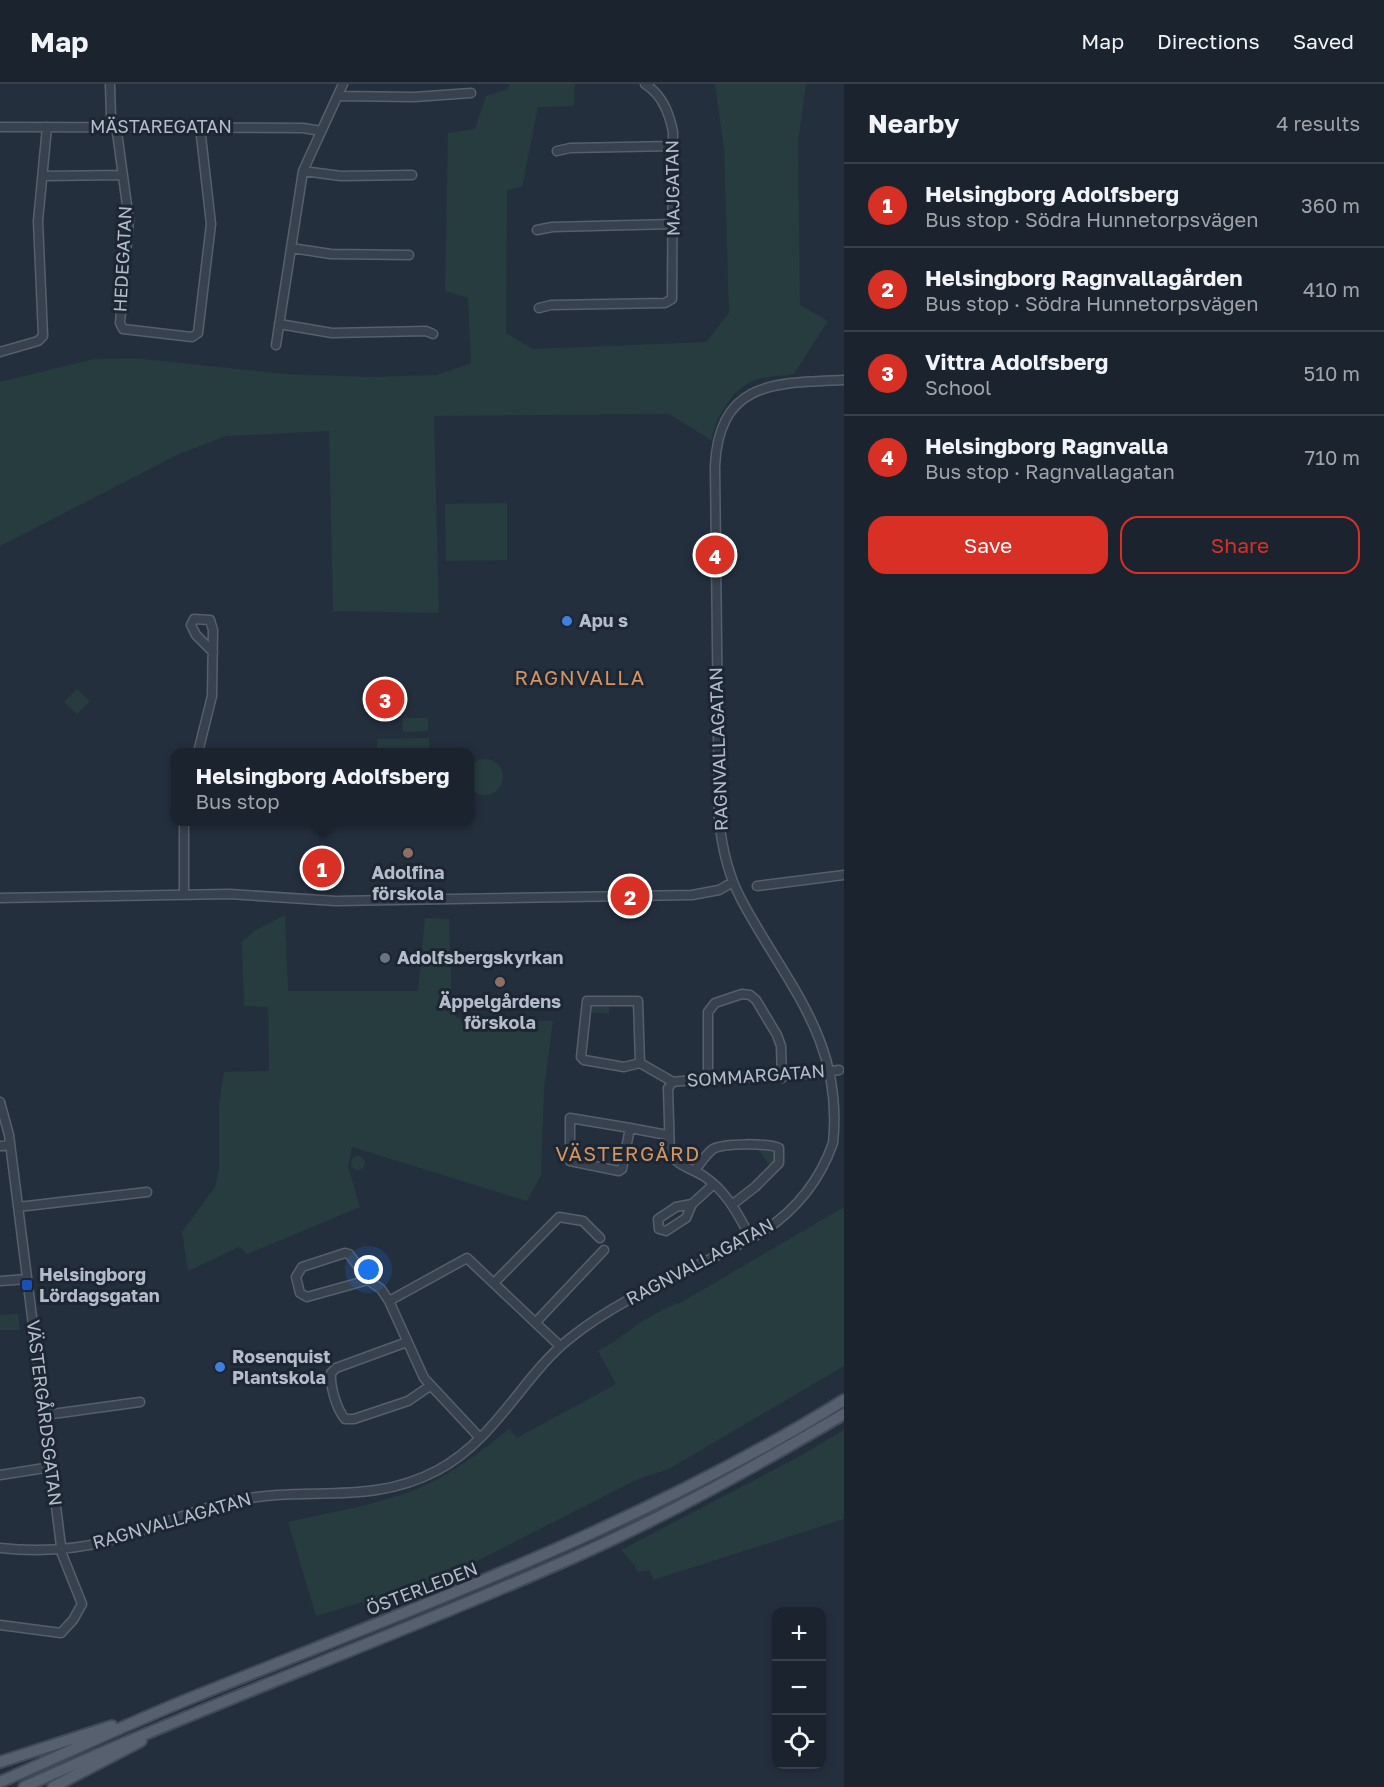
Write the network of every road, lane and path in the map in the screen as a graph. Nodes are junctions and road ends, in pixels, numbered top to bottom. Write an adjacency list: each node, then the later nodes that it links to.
1 (110, 84): 9 (street, HEDEGATAN)
2 (343, 84): 5 (street)
3 (645, 84): 11 (street, MAJGATAN)
4 (471, 93): 5 (street)
5 (339, 96): 10 (street)
6 (0, 127): 7 (street, MÄSTAREGATAN)
7 (47, 127): 9 (street, MÄSTAREGATAN); 16 (street)
8 (200, 127): 9 (street, MÄSTAREGATAN); 10 (street, MÄSTAREGATAN); 14 (street, HEDEGATAN)
9 (115, 128): 14 (street, HEDEGATAN)
10 (321, 131): 13 (street)
11 (673, 146): 12 (street); 17 (street, MAJGATAN)
12 (557, 151)
13 (303, 171): 15 (street); 19 (street)
14 (123, 175): 16 (street)
15 (412, 175)
16 (43, 176): 25 (street)
17 (674, 224): 18 (street); 21 (street, MAJGATAN)
18 (537, 230)
19 (291, 248): 20 (street); 22 (street)
20 (409, 255)
21 (538, 308)
22 (279, 324): 23 (street); 24 (street)
23 (434, 334)
24 (276, 345)
25 (0, 352)
26 (844, 380): 31 (street, RAGNVALLAGATAN)
27 (213, 652): 28 (street)
28 (199, 748)
29 (184, 826): 33 (street)
30 (844, 875): 32 (street)
31 (733, 882): 33 (street); 35 (street, RAGNVALLAGATAN)
32 (757, 886)
33 (184, 895): 34 (street)
34 (0, 898)
35 (819, 1013)
36 (640, 1063): 36 (street); 40 (street, SOMMARGATAN)
37 (838, 1066): 39 (street, SOMMARGATAN); 53 (street, RAGNVALLAGATAN)
38 (708, 1078): 39 (street, SOMMARGATAN); 39 (street); 40 (street, SOMMARGATAN)
39 (782, 1078)
40 (673, 1082): 43 (street, SOMMARGATAN)
41 (0, 1102): 44 (street, VÄSTERGÅRDSGATAN)
42 (630, 1128): 42 (street); 43 (street)
43 (667, 1135): 46 (street, SOMMARGATAN)
44 (10, 1145): 45 (street); 51 (street, VÄSTERGÅRDSGATAN)
45 (0, 1146)
46 (694, 1171): 47 (street, SOMMARGATAN); 50 (street)
47 (714, 1184): 49 (street); 50 (street, SOMMARGATAN)
48 (147, 1192): 51 (street)
49 (692, 1204)
50 (733, 1204): 53 (street, SOMMARGATAN)
51 (18, 1207): 55 (street, VÄSTERGÅRDSGATAN)
52 (600, 1238): 58 (street)
53 (751, 1238): 62 (street, RAGNVALLAGATAN)
54 (604, 1250): 60 (street)
55 (27, 1280): 57 (street); 67 (street, VÄSTERGÅRDSGATAN)
56 (368, 1280): 56 (street); 59 (street)
57 (0, 1281)
58 (495, 1282): 59 (street); 60 (street)
59 (389, 1301): 61 (street)
60 (536, 1322): 62 (street)
61 (406, 1342): 63 (street); 63 (street)
62 (560, 1346): 68 (street, RAGNVALLAGATAN)
63 (430, 1386): 68 (street)
64 (844, 1400): 74 (main road, ÖSTERLEDEN)
65 (140, 1401): 67 (street)
66 (844, 1414): 75 (main road, ÖSTERLEDEN)
67 (45, 1415): 69 (street, VÄSTERGÅRDSGATAN)
68 (480, 1438): 72 (street, RAGNVALLAGATAN)
69 (51, 1467): 70 (street); 72 (street, VÄSTERGÅRDSGATAN)
70 (0, 1475)
71 (0, 1548): 72 (street, RAGNVALLAGATAN)
72 (61, 1549): 73 (street, VÄSTERGÅRDSGATAN)
73 (0, 1625)
74 (161, 1711): 76 (main road); 77 (main road, ÖSTERLEDEN)
75 (197, 1712): 78 (main road, ÖSTERLEDEN); 79 (main road)
76 (0, 1762)
77 (0, 1782)
78 (24, 1787)
79 (53, 1787)

